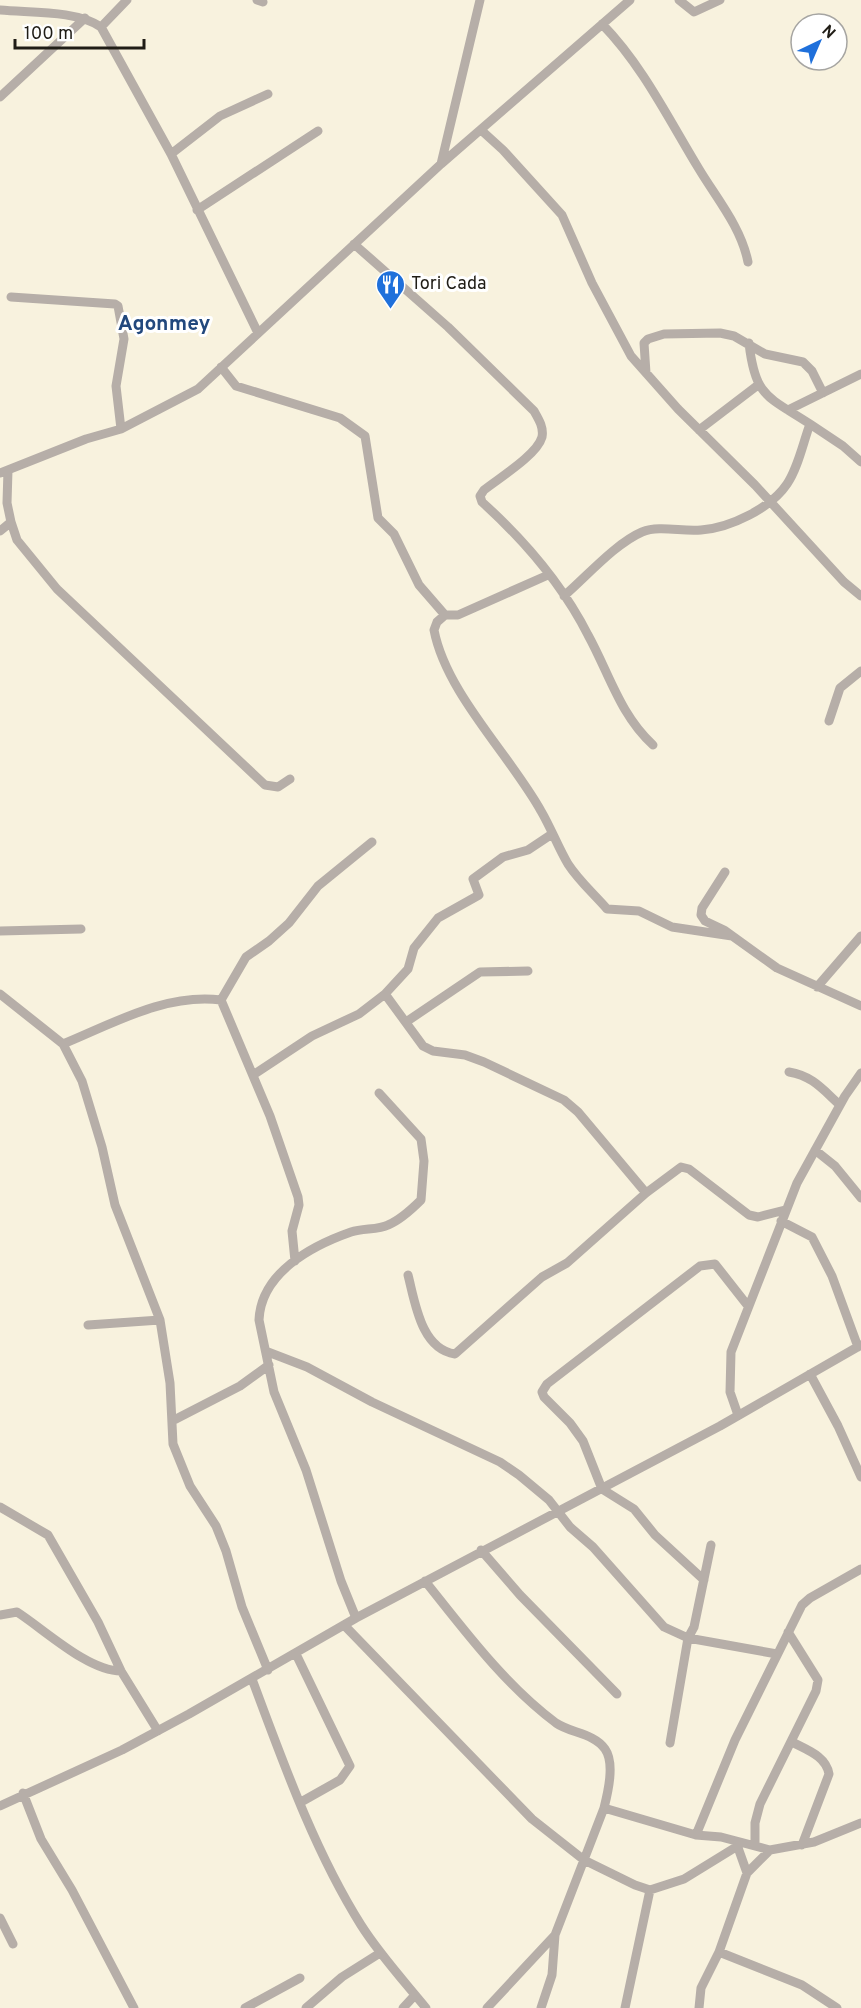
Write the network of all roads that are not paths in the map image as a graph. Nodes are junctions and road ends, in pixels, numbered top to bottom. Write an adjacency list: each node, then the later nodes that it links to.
1 (127, 0): 9 (street)
2 (480, 0): 15 (street)
3 (630, 0): 8 (street)
4 (679, 0): 5 (street)
5 (720, 0)
6 (0, 10): 7 (street)
7 (85, 18): 9 (street); 11 (street)
8 (602, 24): 12 (street); 18 (street)
9 (101, 27): 14 (street)
10 (268, 94): 14 (street)
11 (0, 97)
12 (481, 130): 15 (street); 23 (street)
13 (318, 131): 16 (street)
14 (171, 154): 16 (street)
15 (441, 164): 17 (street)
16 (197, 210): 20 (street)
17 (354, 244): 20 (street); 36 (street)
18 (748, 262)
19 (10, 297): 29 (street)
20 (258, 333): 22 (street)
21 (748, 343): 23 (street); 25 (street); 26 (street)
22 (221, 367): 29 (street); 39 (street)
23 (646, 373): 30 (street)
24 (861, 374): 26 (street)
25 (758, 385): 27 (street); 30 (street)
26 (823, 393): 27 (street)
27 (788, 410): 28 (street)
28 (810, 424): 31 (street); 33 (street)
29 (121, 429): 32 (street)
30 (699, 430): 33 (street)
31 (861, 462)
32 (4, 472): 34 (street)
33 (771, 502): 37 (street); 38 (street)
34 (11, 522): 35 (street); 43 (street)
35 (0, 531)
36 (548, 574): 37 (street); 39 (street)
37 (564, 596): 42 (street)
38 (861, 596)
39 (445, 615): 44 (street)
40 (861, 671): 41 (street)
41 (829, 721)
42 (653, 745)
43 (290, 779)
44 (552, 834): 49 (street); 54 (street)
45 (372, 842): 55 (street)
46 (725, 872): 49 (street)
47 (81, 929): 48 (street)
48 (0, 931)
49 (732, 936): 52 (street)
50 (861, 936): 52 (street)
51 (528, 971): 57 (street)
52 (817, 987): 56 (street)
53 (0, 994): 58 (street)
54 (385, 994): 57 (street); 61 (street)
55 (221, 1000): 58 (street); 61 (street)
56 (861, 1006)
57 (406, 1022): 65 (street)
58 (63, 1044): 72 (street)
59 (789, 1072): 63 (street)
60 (861, 1073): 63 (street)
61 (253, 1075): 69 (street)
62 (380, 1093): 69 (street)
63 (840, 1105): 64 (street)
64 (815, 1150): 66 (street); 67 (street)
65 (646, 1193): 67 (street); 70 (street)
66 (861, 1198)
67 (785, 1210): 68 (street)
68 (781, 1221): 71 (street); 74 (street)
69 (295, 1261): 75 (street)
70 (408, 1275)
71 (748, 1305): 78 (street); 81 (street)
72 (160, 1320): 73 (street); 79 (street)
73 (88, 1325)
74 (860, 1346): 77 (street)
75 (268, 1352): 76 (street); 83 (street)
76 (268, 1365): 79 (street); 90 (street)
77 (810, 1374): 78 (street); 80 (street)
78 (738, 1415): 81 (street)
79 (174, 1420): 96 (street)
80 (861, 1477)
81 (602, 1488): 83 (street); 87 (street)
82 (0, 1507): 97 (street)
83 (560, 1511): 85 (street); 93 (street)
84 (711, 1545): 87 (street)
85 (481, 1550): 88 (street); 99 (street)
86 (861, 1569): 92 (street)
87 (704, 1580): 93 (street)
88 (425, 1581): 90 (street); 106 (street)
89 (0, 1615): 97 (street)
90 (356, 1618): 91 (street)
91 (344, 1625): 94 (street); 113 (street)
92 (788, 1632): 95 (street); 101 (street)
93 (688, 1638): 95 (street); 102 (street)
94 (296, 1654): 96 (street); 104 (street)
95 (777, 1654): 108 (street)
96 (268, 1670): 98 (street)
97 (121, 1671): 100 (street)
98 (252, 1679): 100 (street); 104 (street)
99 (617, 1694)
100 (158, 1731): 103 (street)
101 (792, 1742): 110 (street); 111 (street)
102 (670, 1743)
103 (23, 1793): 105 (street); 123 (street)
104 (301, 1802): 120 (street)
105 (0, 1806)
106 (604, 1808): 108 (street); 113 (street)
107 (861, 1823): 111 (street)
108 (696, 1834): 109 (street)
109 (736, 1844): 110 (street); 114 (street); 115 (street)
110 (755, 1845): 112 (street)
111 (802, 1845): 112 (street)
112 (770, 1850): 114 (street)
113 (584, 1860): 115 (street); 117 (street)
114 (747, 1873): 119 (street)
115 (650, 1890): 130 (street)
116 (0, 1918): 118 (street)
117 (555, 1935): 128 (street); 129 (street)
118 (13, 1944)
119 (719, 1952): 131 (street); 132 (street)
120 (380, 1953): 122 (street); 125 (street)
121 (300, 1978): 124 (street)
122 (415, 1995): 126 (street); 127 (street)
123 (134, 2008)
124 (245, 2008)
125 (306, 2008)
126 (403, 2008)
127 (426, 2008)
128 (487, 2008)
129 (541, 2008)
130 (625, 2008)
131 (699, 2008)
132 (837, 2008)

